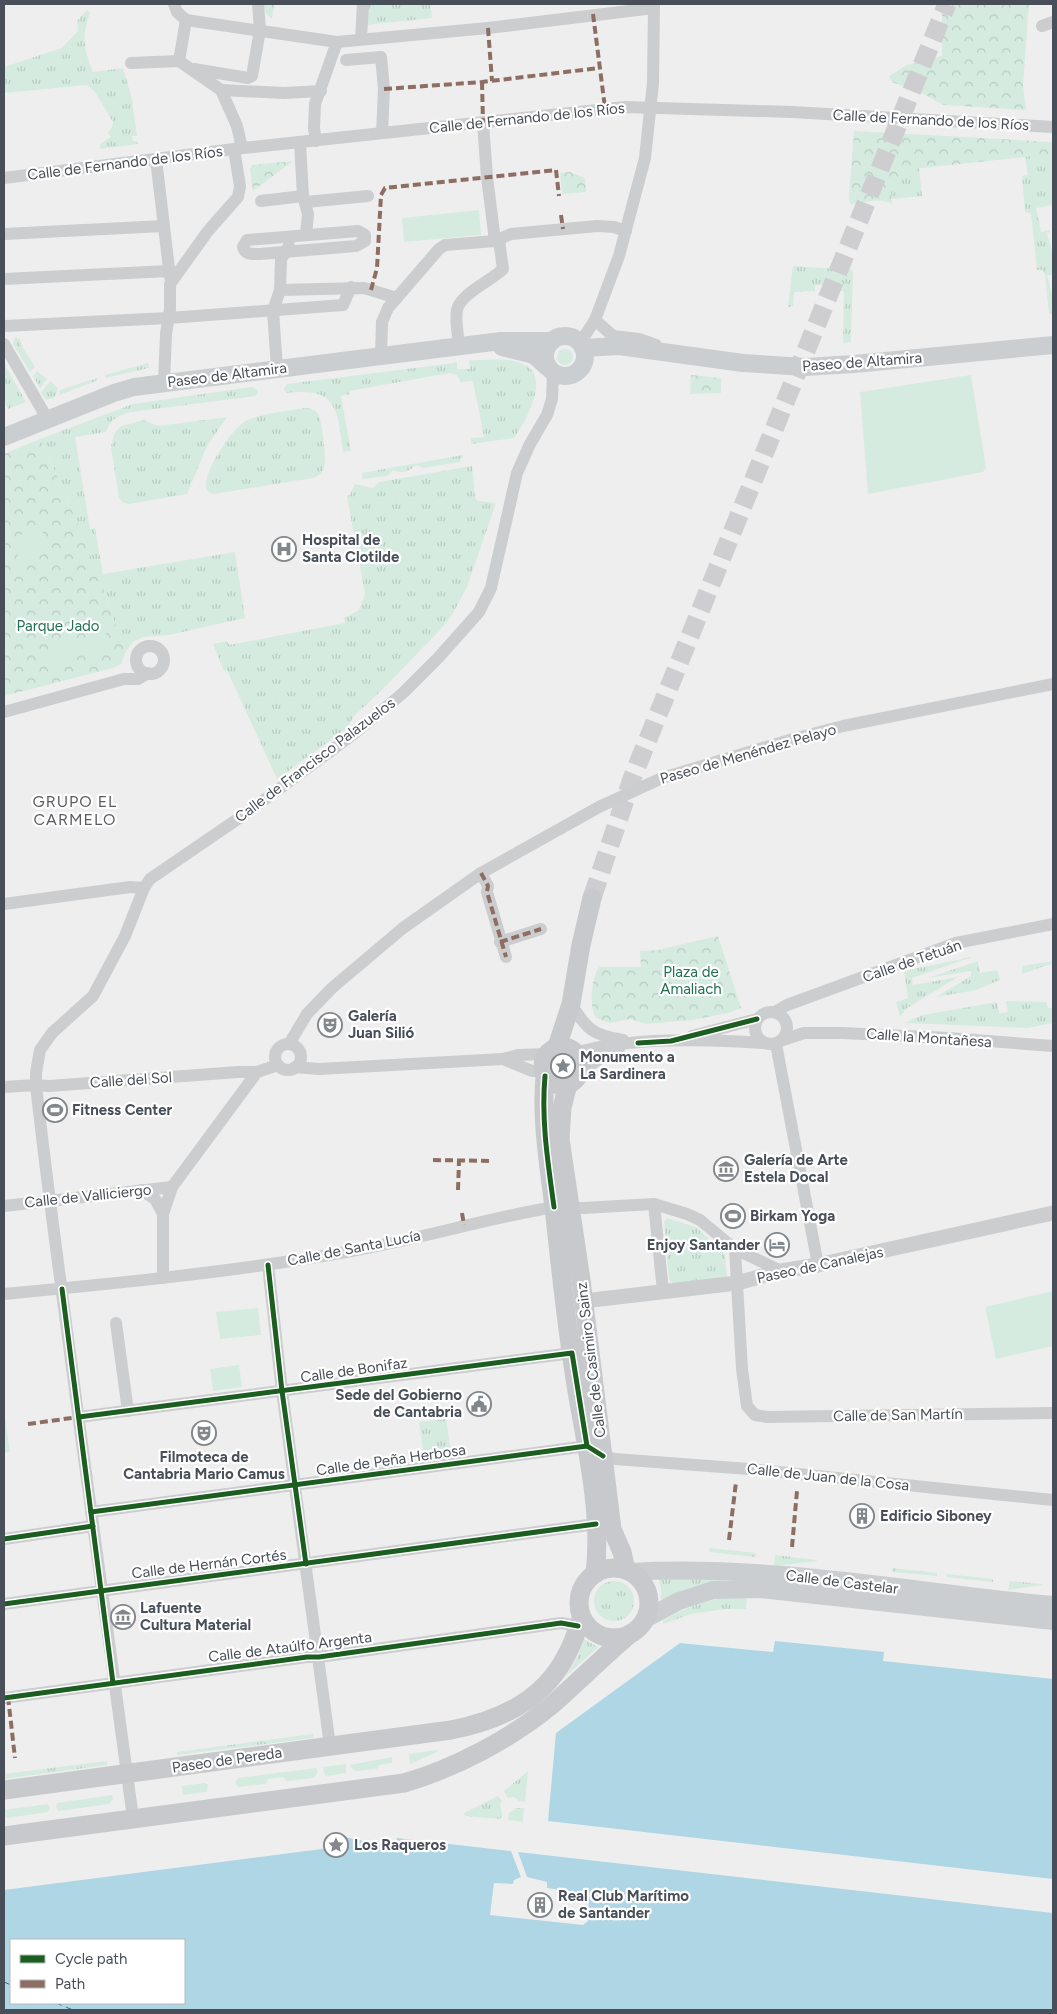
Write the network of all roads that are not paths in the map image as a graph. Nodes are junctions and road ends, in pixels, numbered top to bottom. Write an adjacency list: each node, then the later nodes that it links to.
1 (174, 4): 5 (street)
2 (258, 4): 6 (street)
3 (363, 4): 7 (street)
4 (654, 6): 7 (street); 14 (street)
5 (186, 20): 6 (street); 11 (street)
6 (260, 30): 8 (street); 11 (street)
7 (362, 39): 8 (street)
8 (338, 42): 13 (street)
9 (346, 60): 17 (street)
10 (131, 63): 11 (street)
11 (184, 65): 12 (street)
12 (220, 90): 13 (street); 20 (street)
13 (321, 91): 18 (street)
14 (651, 107): 15 (street, Calle de Fernando de los Ríos); 16 (street, Calle de Fernando de los Ríos); 27 (street)
15 (483, 122): 17 (street, Calle de Fernando de los Ríos); 30 (street)
16 (1053, 127)
17 (382, 133): 18 (street, Calle de Fernando de los Ríos)
18 (316, 141): 19 (street, Calle de Fernando de los Ríos)
19 (300, 143): 20 (street, Calle de Fernando de los Ríos); 24 (street)
20 (238, 149): 21 (street, Calle de Fernando de los Ríos); 34 (street)
21 (156, 159): 22 (street, Calle de Fernando de los Ríos); 26 (street)
22 (4, 178)
23 (368, 196): 24 (street)
24 (305, 199): 25 (street); 29 (street)
25 (261, 200)
26 (164, 226): 28 (street); 32 (street)
27 (626, 230): 30 (street); 40 (street)
28 (4, 234)
29 (300, 235): 31 (street); 31 (street); 31 (street)
30 (497, 240): 37 (street); 45 (street)
31 (286, 252): 36 (street)
32 (169, 270): 33 (street); 34 (street)
33 (4, 279)
34 (170, 284): 39 (street)
35 (351, 287): 36 (street); 37 (street); 38 (street)
36 (280, 290): 38 (street)
37 (397, 298): 50 (street)
38 (272, 311): 39 (street); 51 (street)
39 (169, 318): 41 (street); 54 (street)
40 (595, 320): 46 (street); 49 (street, Paseo de Altamira)
41 (4, 326)
42 (552, 341): 43 (main road, Paseo de Altamira); 46 (main road); 52 (main road)
43 (484, 343): 45 (main road, Paseo de Altamira); 52 (main road, Paseo de Altamira)
44 (4, 344): 55 (street)
45 (458, 345): 50 (main road, Paseo de Altamira)
46 (582, 345): 48 (main road, Paseo de Altamira); 53 (main road)
47 (1053, 346): 49 (main road, Paseo de Altamira)
48 (641, 348): 49 (main road, Paseo de Altamira); 53 (main road, Paseo de Altamira)
49 (672, 353)
50 (381, 355): 51 (main road, Paseo de Altamira)
51 (277, 368): 54 (main road, Paseo de Altamira)
52 (550, 370): 53 (main road); 63 (street, Calle de Francisco Palazuelos)
53 (578, 372)
54 (164, 383): 55 (main road, Paseo de Altamira)
55 (48, 420): 56 (main road, Paseo de Altamira)
56 (4, 437)
57 (137, 663): 58 (street); 58 (street); 59 (street)
58 (148, 673): 59 (street)
59 (124, 679): 61 (street)
60 (1053, 684): 62 (street, Paseo de Menéndez Pelayo)
61 (4, 712)
62 (480, 873): 68 (street); 79 (street, Paseo de Menéndez Pelayo)
63 (144, 888): 65 (street); 89 (street, Calle de Francisco Palazuelos)
64 (592, 898): 70 (main road)
65 (4, 904)
66 (1053, 924): 71 (street, Calle de Tetuán)
67 (542, 929): 68 (street)
68 (500, 942): 69 (street)
69 (506, 957)
70 (571, 1004): 77 (street); 83 (main road)
71 (775, 1012): 72 (street); 73 (street)
72 (757, 1019): 75 (street); 78 (street)
73 (786, 1022): 74 (street); 76 (street)
74 (804, 1033): 76 (street, Calle la Montañesa); 80 (street, Calle la Montañesa)
75 (671, 1042): 77 (street); 78 (street)
76 (780, 1042): 78 (street); 101 (street)
77 (638, 1043): 83 (street); 88 (street)
78 (762, 1043)
79 (289, 1044): 81 (street); 84 (street)
80 (1053, 1046)
81 (300, 1053): 85 (street); 86 (street)
82 (503, 1058): 83 (street); 83 (street); 86 (street)
83 (557, 1059): 88 (main road); 88 (main road); 96 (main road)
84 (278, 1065): 85 (street); 87 (street)
85 (295, 1067): 86 (street)
86 (330, 1068)
87 (258, 1072): 89 (street, Calle del Sol); 91 (street)
88 (574, 1078): 96 (main road, Calle de Casimiro Sainz)
89 (36, 1085): 90 (street, Calle del Sol); 93 (street, Calle de Francisco Palazuelos)
90 (4, 1087)
91 (172, 1187): 92 (street, Calle de Valliciergo); 98 (street)
92 (141, 1190): 93 (street, Calle de Valliciergo); 98 (street)
93 (48, 1200): 95 (street, Calle de Valliciergo); 105 (street, Calle de Francisco Palazuelos)
94 (654, 1204): 96 (street, Calle de Santa Lucía); 99 (street); 106 (street)
95 (4, 1206)
96 (569, 1207): 100 (street, Calle de Santa Lucía); 108 (main road, Calle de Casimiro Sainz); 110 (main road, Calle de Casimiro Sainz)
97 (1053, 1213): 101 (street, Paseo de Canalejas)
98 (163, 1214): 103 (street)
99 (735, 1249): 102 (street); 104 (street)
100 (268, 1264): 103 (street, Calle de Santa Lucía); 111 (street)
101 (818, 1265): 102 (street, Paseo de Canalejas)
102 (781, 1271): 104 (street, Paseo de Canalejas)
103 (163, 1278): 105 (street, Calle de Santa Lucía)
104 (737, 1283): 106 (street, Paseo de Canalejas); 113 (street, Calle de San Martín)
105 (62, 1289): 107 (street, Calle de Santa Lucía); 114 (street, Calle de Francisco Palazuelos)
106 (663, 1291): 108 (street, Paseo de Canalejas)
107 (4, 1294)
108 (584, 1301): 115 (main road, Calle de Casimiro Sainz)
109 (116, 1323): 112 (street)
110 (572, 1352): 111 (street, Calle de Bonifaz); 115 (main road, Calle de Casimiro Sainz)
111 (282, 1391): 112 (street, Calle de Bonifaz); 116 (street)
112 (128, 1411): 114 (street, Calle de Bonifaz)
113 (1053, 1413)
114 (79, 1417): 118 (street, Calle de Francisco Palazuelos)
115 (595, 1451): 116 (street, Calle de Peña Herbosa); 117 (street, Calle de Juan de la Cosa); 119 (main road, Calle de Casimiro Sainz); 123 (main road, Calle de Casimiro Sainz)
116 (296, 1485): 118 (street, Calle de Peña Herbosa); 122 (street)
117 (1053, 1500)
118 (91, 1512): 120 (street, Calle de Francisco Palazuelos)
119 (596, 1524): 122 (street, Calle de Hernán Cortés); 124 (main road, Calle de Casimiro Sainz)
120 (93, 1526): 121 (street); 125 (street, Calle de Francisco Palazuelos)
121 (4, 1539)
122 (306, 1564): 125 (street, Calle de Hernán Cortés); 132 (street)
123 (628, 1571): 124 (main road); 127 (main road, Calle de Castelar); 128 (main road)
124 (595, 1574): 130 (main road)
125 (101, 1591): 126 (street, Calle de Hernán Cortés); 133 (street, Calle de Francisco Palazuelos)
126 (4, 1604)
127 (1053, 1605)
128 (645, 1619): 129 (main road, Calle de Castelar); 131 (main road)
129 (1053, 1621)
130 (580, 1622): 131 (main road); 132 (street, Calle de Ataúlfo Argenta); 135 (main road, Paseo de Pereda)
131 (630, 1634): 138 (main road)
132 (319, 1657): 133 (street, Calle de Ataúlfo Argenta); 136 (street)
133 (113, 1683): 134 (street, Calle de Ataúlfo Argenta); 137 (street, Calle de Francisco Palazuelos)
134 (4, 1698)
135 (451, 1730): 136 (main road, Paseo de Pereda); 138 (main road)
136 (330, 1746): 137 (main road, Paseo de Pereda)
137 (127, 1774): 139 (main road, Paseo de Pereda); 140 (street, Calle de Francisco Palazuelos)
138 (425, 1777): 140 (main road)
139 (4, 1790)
140 (133, 1818): 141 (main road)
141 (4, 1836)

